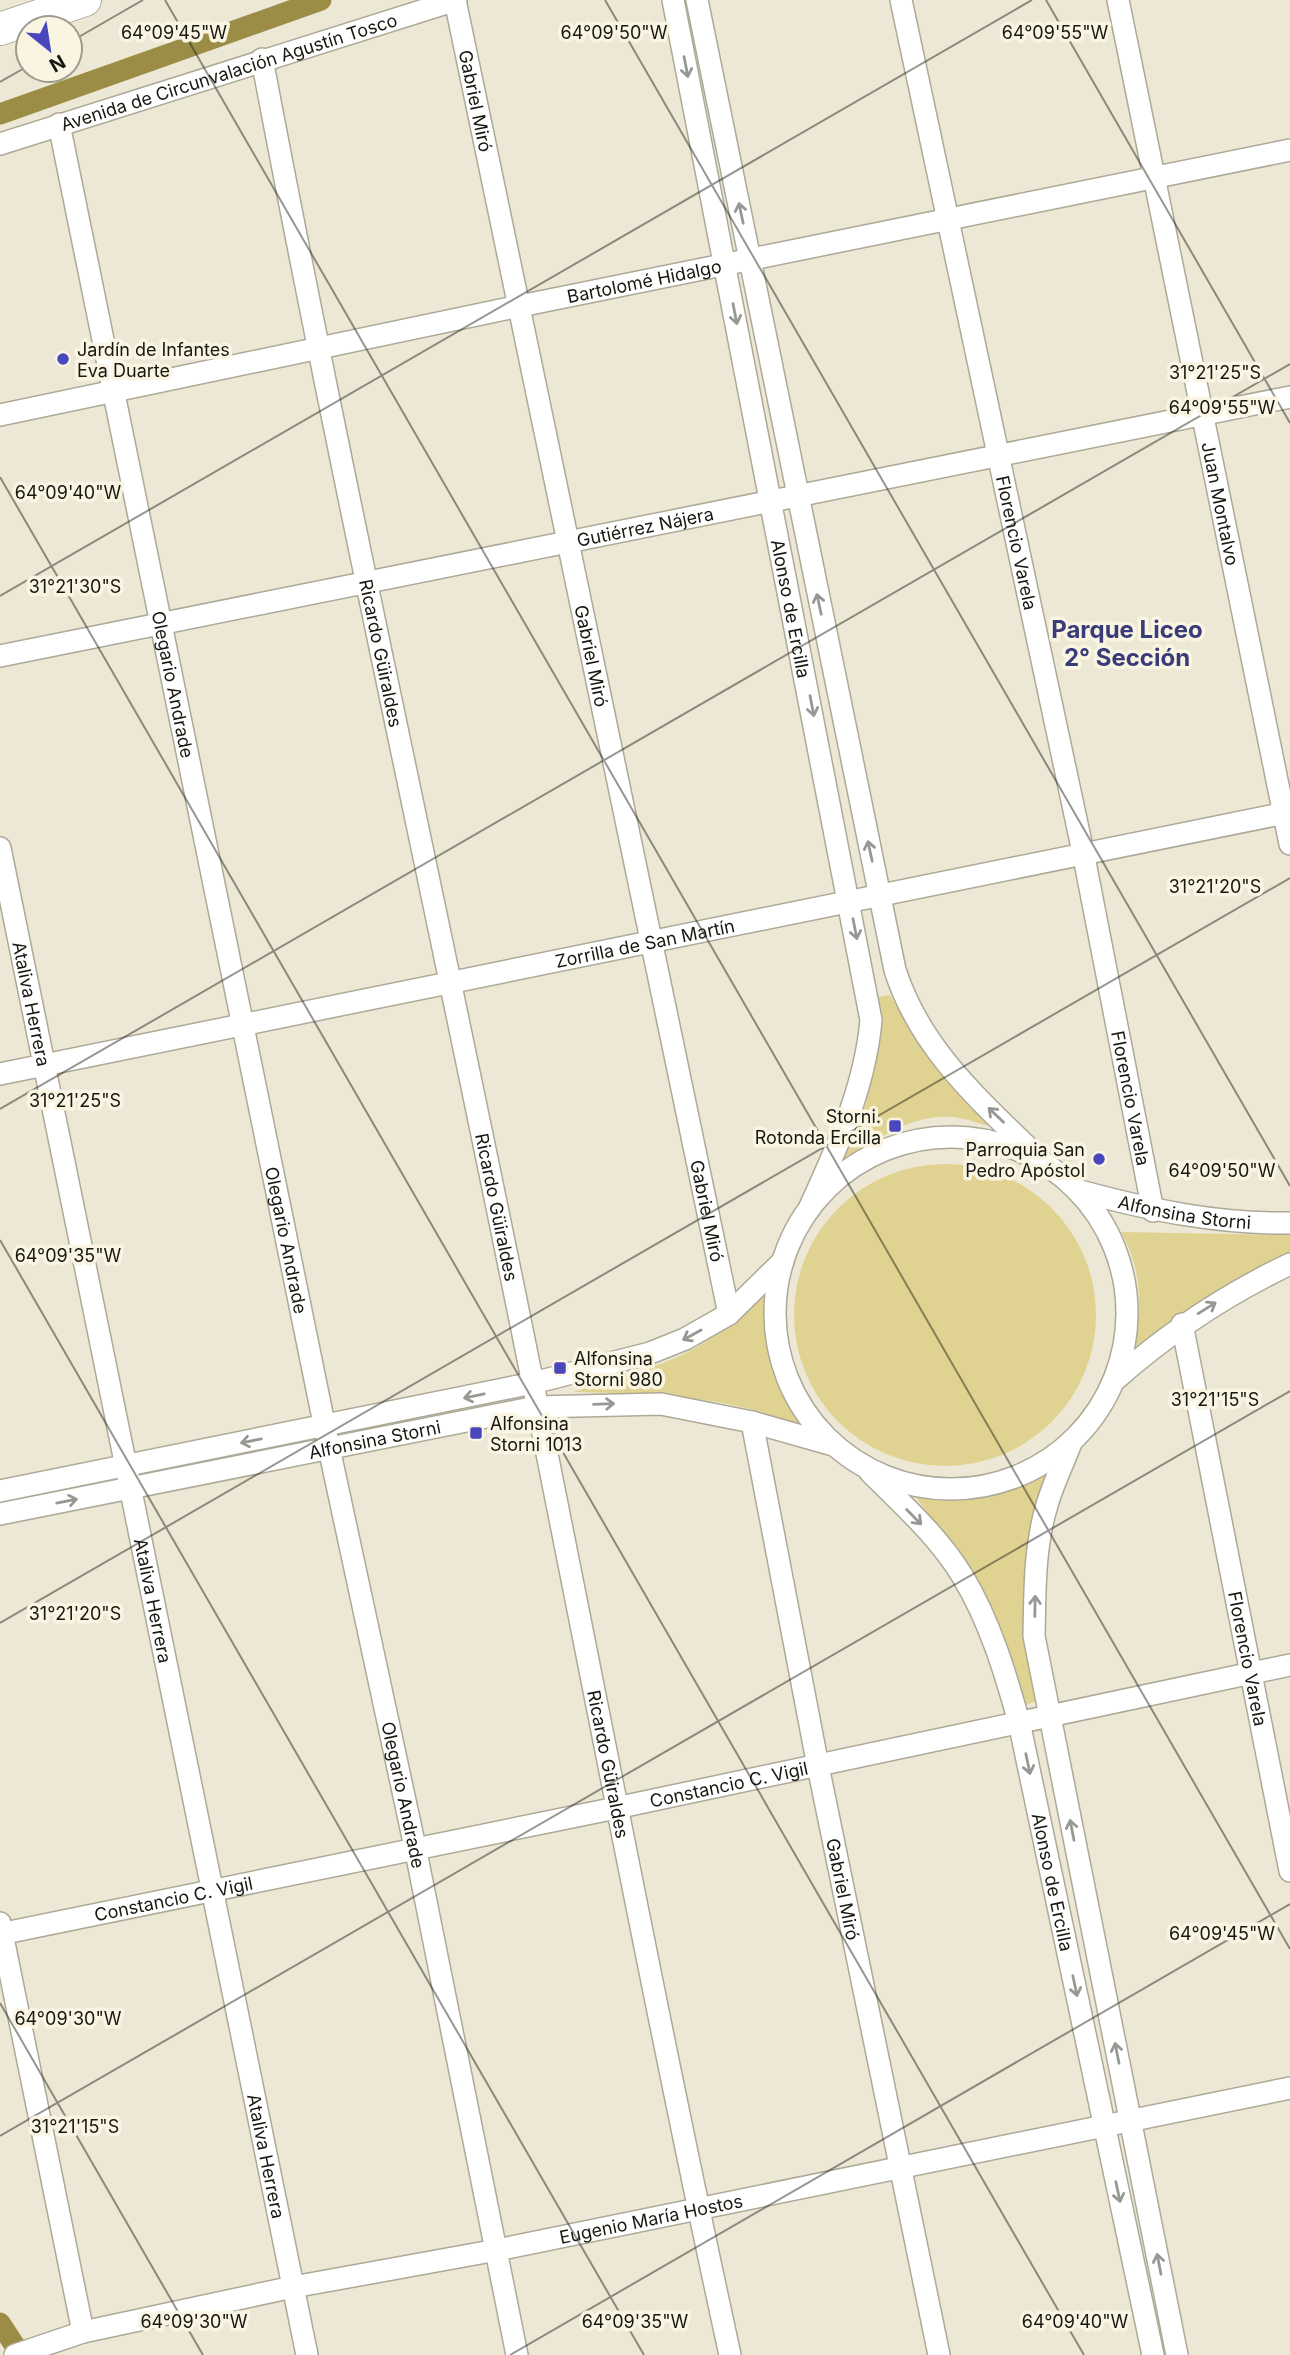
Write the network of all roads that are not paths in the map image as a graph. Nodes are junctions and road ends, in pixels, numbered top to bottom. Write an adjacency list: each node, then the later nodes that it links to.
1 (85, 0): 7 (highway)
2 (455, 0): 8 (street, Avenida de Circunvalación Agustín Tosco); 16 (street, Gabriel Miró)
3 (673, 0): 15 (street, Alonso de Ercilla, one-way to 15)
4 (697, 0): 14 (street, Alonso de Ercilla, one-way to 4)
5 (901, 0): 13 (street, Florencio Varela)
6 (1118, 0): 12 (street, Juan Montalvo)
7 (0, 29)
8 (262, 60): 9 (street, Avenida de Circunvalación Agustín Tosco); 17 (street, Ricardo Güiraldes)
9 (60, 124): 10 (street, Avenida de Circunvalación Agustín Tosco); 18 (street, Olegario Andrade)
10 (0, 144)
11 (1290, 150): 12 (street, Bartolomé Hidalgo)
12 (1154, 178): 13 (street, Bartolomé Hidalgo); 21 (street, Juan Montalvo)
13 (947, 219): 14 (street, Bartolomé Hidalgo); 22 (street, Florencio Varela)
14 (751, 261): 15 (street, Bartolomé Hidalgo); 23 (street, Alonso de Ercilla)
15 (726, 265): 16 (street, Bartolomé Hidalgo); 24 (street, Alonso de Ercilla, one-way to 24)
16 (520, 306): 17 (street, Bartolomé Hidalgo); 25 (street, Gabriel Miró)
17 (317, 347): 18 (street, Bartolomé Hidalgo); 26 (street, Ricardo Güiraldes)
18 (115, 392): 20 (street, Bartolomé Hidalgo); 27 (street, Olegario Andrade)
19 (1290, 397): 21 (street, Gutiérrez Nájera)
20 (0, 415)
21 (1201, 415): 22 (street, Gutiérrez Nájera); 29 (street, Juan Montalvo)
22 (998, 457): 23 (street, Gutiérrez Nájera); 32 (street, Florencio Varela)
23 (797, 496): 24 (street, Gutiérrez Nájera); 33 (street, Alonso de Ercilla, one-way to 23)
24 (772, 500): 25 (street, Gutiérrez Nájera); 34 (street, Alonso de Ercilla, one-way to 34)
25 (568, 540): 26 (street, Gutiérrez Nájera); 35 (street, Gabriel Miró)
26 (366, 582): 27 (street, Gutiérrez Nájera); 36 (street, Ricardo Güiraldes)
27 (163, 624): 28 (street, Gutiérrez Nájera); 37 (street, Olegario Andrade)
28 (0, 656)
29 (1287, 813): 30 (street, Juan Montalvo); 32 (street, Zorrilla de San Martín)
30 (1290, 844)
31 (0, 848): 38 (street, Ataliva Herrera)
32 (1083, 852): 33 (street, Zorrilla de San Martín); 43 (street, Florencio Varela)
33 (879, 895): 34 (street, Zorrilla de San Martín); 40 (street, Alonso de Ercilla, one-way to 33)
34 (849, 900): 35 (street, Zorrilla de San Martín); 42 (street, Alonso de Ercilla, one-way to 42)
35 (649, 940): 36 (street, Zorrilla de San Martín); 47 (street, Gabriel Miró)
36 (448, 981): 37 (street, Zorrilla de San Martín); 50 (street, Ricardo Güiraldes)
37 (244, 1025): 38 (street, Zorrilla de San Martín); 53 (street, Olegario Andrade)
38 (44, 1065): 39 (street, Zorrilla de San Martín); 56 (street, Ataliva Herrera)
39 (0, 1074)
40 (1044, 1163): 41 (street); 42 (street)
41 (1080, 1191): 43 (street, Alfonsina Storni); 49 (street)
42 (809, 1209): 45 (street)
43 (1153, 1210): 44 (street, Alfonsina Storni)
44 (1290, 1223)
45 (783, 1261): 47 (street, Alfonsina Storni); 55 (street)
46 (1290, 1264): 48 (street, one-way to 46)
47 (729, 1314): 50 (street, Alfonsina Storni, one-way to 50)
48 (1182, 1324): 49 (street); 62 (street, Florencio Varela)
49 (1115, 1380): 54 (street)
50 (533, 1383): 51 (street, Ricardo Güiraldes); 53 (street, Alfonsina Storni, one-way to 53)
51 (536, 1408): 52 (street, Alfonsina Storni, one-way to 52); 53 (street, Alfonsina Storni); 66 (street, Ricardo Güiraldes)
52 (752, 1422): 55 (street, Alfonsina Storni); 65 (street, Gabriel Miró)
53 (327, 1438): 56 (street, Alfonsina Storni, one-way to 56); 58 (street, Alfonsina Storni); 67 (street, Olegario Andrade)
54 (1071, 1443): 57 (street); 63 (street, Alonso de Ercilla, one-way to 54)
55 (833, 1445): 57 (street)
56 (127, 1464): 58 (street, Ataliva Herrera); 59 (street, Alfonsina Storni)
57 (866, 1468): 64 (street, Alonso de Ercilla, one-way to 64)
58 (131, 1488): 60 (street, Alfonsina Storni, one-way to 58); 69 (street, Ataliva Herrera)
59 (0, 1491)
60 (0, 1514)
61 (1290, 1665): 62 (street, Constancio C. Vigil)
62 (1250, 1672): 63 (street, Constancio C. Vigil); 68 (street, Florencio Varela)
63 (1049, 1716): 64 (street, Constancio C. Vigil); 72 (street, Alonso de Ercilla, one-way to 63)
64 (1019, 1722): 65 (street, Constancio C. Vigil); 73 (street, Alonso de Ercilla, one-way to 73)
65 (818, 1766): 66 (street, Constancio C. Vigil); 74 (street, Gabriel Miró)
66 (616, 1808): 67 (street, Constancio C. Vigil); 75 (street, Ricardo Güiraldes)
67 (415, 1847): 69 (street, Constancio C. Vigil); 76 (street, Olegario Andrade)
68 (1290, 1871)
69 (212, 1891): 70 (street, Constancio C. Vigil); 77 (street, Ataliva Herrera)
70 (1, 1930): 78 (street)
71 (1290, 2088): 72 (street, Eugenio María Hostos)
72 (1130, 2120): 73 (street, Eugenio María Hostos); 85 (street, Alonso de Ercilla, one-way to 72)
73 (1104, 2126): 74 (street, Eugenio María Hostos); 79 (street, Alonso de Ercilla, one-way to 79)
74 (901, 2168): 75 (street, Eugenio María Hostos); 84 (street, Gabriel Miró)
75 (698, 2209): 76 (street, Eugenio María Hostos); 83 (street, Ricardo Güiraldes)
76 (497, 2250): 77 (street, Eugenio María Hostos); 82 (street, Olegario Andrade)
77 (293, 2287): 78 (street, Eugenio María Hostos); 81 (street, Ataliva Herrera)
78 (83, 2332): 80 (street, Eugenio María Hostos)
79 (1151, 2346)
80 (23, 2351)
81 (307, 2355)
82 (517, 2355)
83 (730, 2355)
84 (939, 2355)
85 (1177, 2355)

